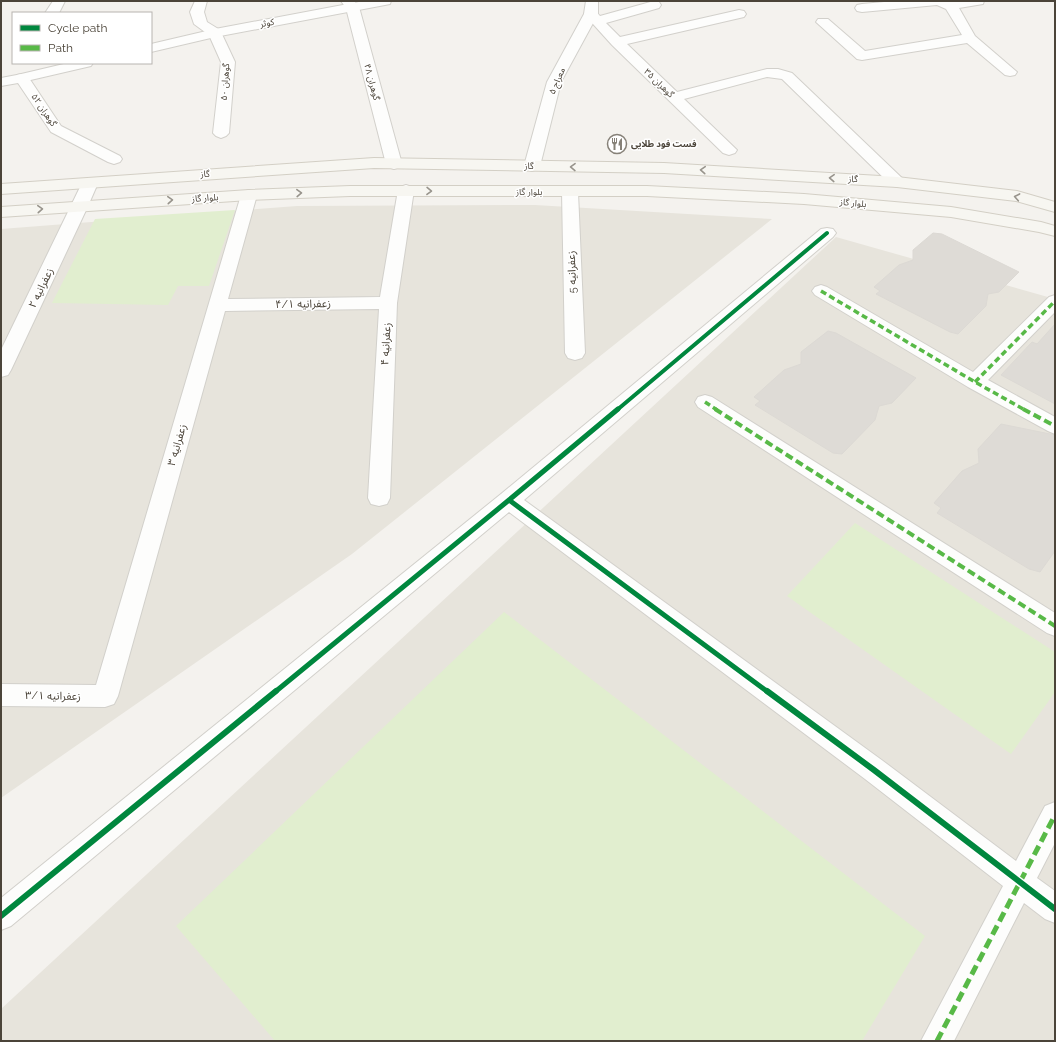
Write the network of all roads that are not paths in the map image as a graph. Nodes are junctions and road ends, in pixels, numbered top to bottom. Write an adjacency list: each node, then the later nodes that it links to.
1 (59, 1): 10 (street)
2 (201, 1): 14 (street)
3 (384, 1): 6 (street, کوثر)
4 (936, 1): 9 (street)
5 (978, 1): 8 (street)
6 (349, 4): 14 (street, کوثر); 27 (street, گوهران ۴۸)
7 (654, 4): 11 (street)
8 (945, 4): 15 (street)
9 (862, 8)
10 (53, 12)
11 (593, 12): 16 (street, گوهران ۳۵); 28 (street, معراج ۵)
12 (739, 14): 16 (street)
13 (822, 22): 15 (street)
14 (215, 33): 17 (street, کوثر); 24 (street, گوهران ۵۰)
15 (970, 38): 20 (street)
16 (617, 42): 23 (street, گوهران ۳۵)
17 (152, 48)
18 (28, 64): 21 (street)
19 (82, 64): 21 (street)
20 (1010, 72)
21 (22, 78): 22 (street); 26 (street, گوهران ۵۲)
22 (1, 82)
23 (674, 97): 25 (street, گوهران ۳۵); 29 (street)
24 (221, 133)
25 (729, 150)
26 (114, 159)
27 (394, 164): 28 (main road, گاز); 30 (main road, گاز)
28 (532, 166): 29 (main road, گاز, one-way to 28)
29 (896, 182): 36 (main road, گاز, one-way to 29)
30 (90, 183): 31 (main road, گاز); 35 (street, زعفرانیه ۲)
31 (1, 189)
32 (406, 190): 33 (main road, بلوار گاز, one-way to 33); 34 (main road, بلوار گاز, one-way to 32); 42 (street, زعفرانیه ۴)
33 (570, 192): 38 (main road, بلوار گاز); 45 (street, 5 زعفرانیه)
34 (250, 195): 35 (main road, بلوار گاز, one-way to 34); 43 (street, زعفرانیه ۳)
35 (80, 206): 37 (main road, بلوار گاز, one-way to 35); 44 (street, زعفرانیه ۲)
36 (1055, 207)
37 (1, 212)
38 (1055, 231)
39 (827, 233): 51 (street)
40 (821, 291): 47 (street)
41 (1055, 301): 47 (street)
42 (388, 303): 43 (street, زعفرانیه ۴/۱); 50 (street, زعفرانیه ۴)
43 (217, 305): 54 (street, زعفرانیه ۳)
44 (6, 351): 46 (street, زعفرانیه ۲)
45 (575, 353)
46 (1, 370)
47 (976, 382): 49 (street)
48 (705, 402): 52 (street)
49 (1055, 426)
50 (379, 498)
51 (509, 500): 56 (street); 58 (street)
52 (1055, 626)
53 (1, 695): 54 (street, زعفرانیه ۳/۱)
54 (105, 696)
55 (1055, 815): 56 (street)
56 (1020, 884): 57 (street); 59 (street)
57 (1055, 909)
58 (1, 916)
59 (937, 1041)

